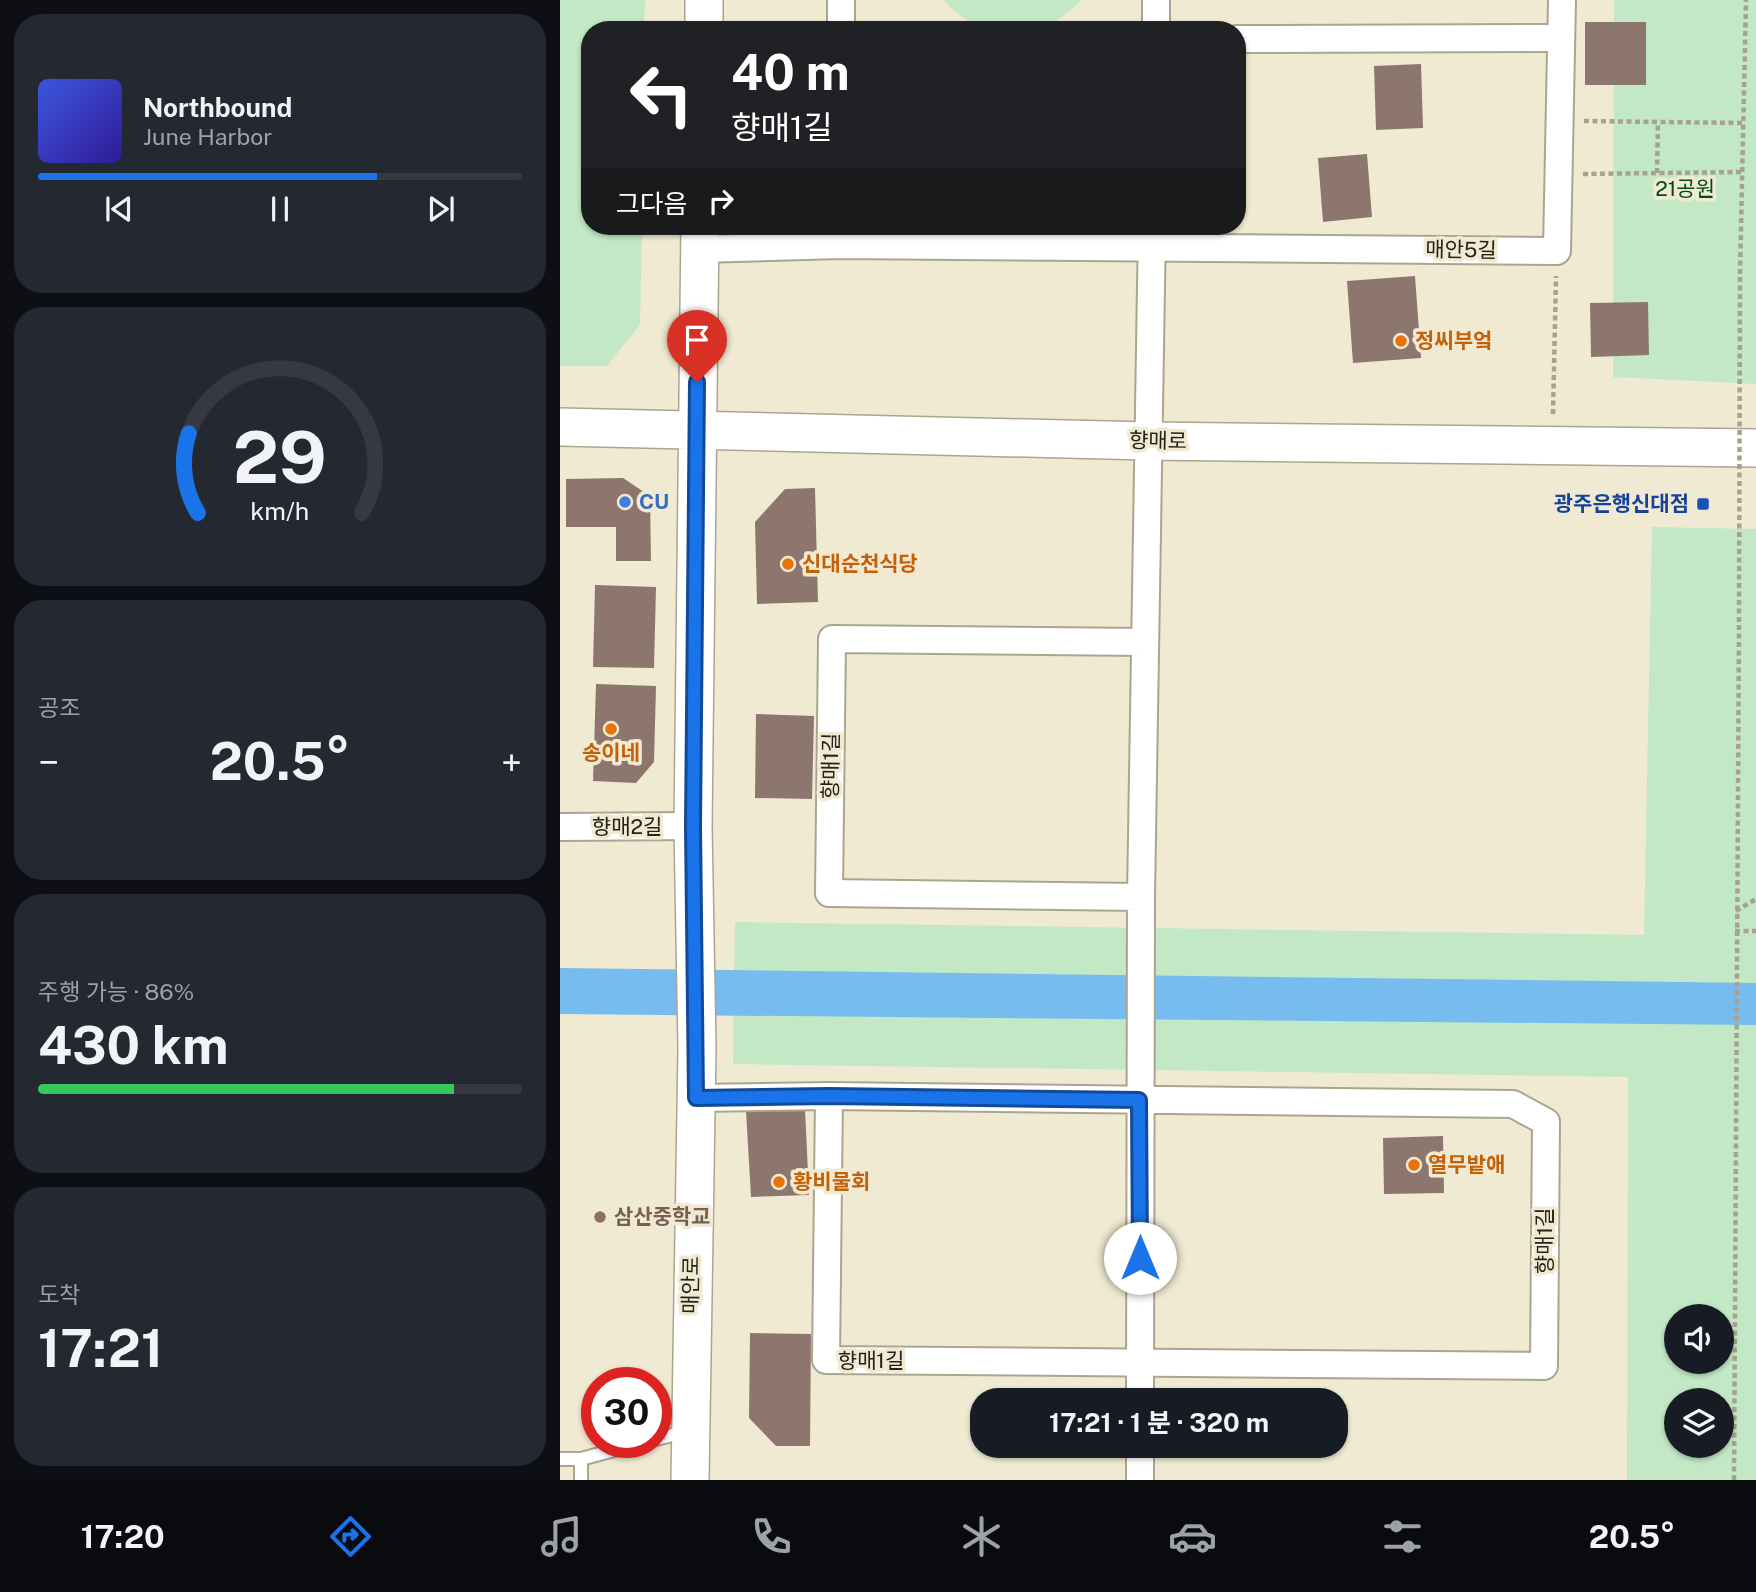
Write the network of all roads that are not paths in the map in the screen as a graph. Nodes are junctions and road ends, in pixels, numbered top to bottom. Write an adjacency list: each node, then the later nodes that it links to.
1 (704, 0): 5 (street)
2 (841, 0): 6 (street)
3 (1156, 0): 7 (street)
4 (1562, 0): 8 (street)
5 (704, 21)
6 (841, 21)
7 (1156, 21)
8 (1560, 38): 9 (street); 11 (street, 매안5길)
9 (1246, 39)
10 (840, 235): 11 (street, 매안5길); 12 (street, 매안5길)
11 (1152, 236): 15 (street)
12 (699, 237): 14 (street)
13 (560, 427): 14 (street, 향매로)
14 (696, 431): 15 (street, 향매로); 18 (street)
15 (1148, 441): 16 (street, 향매로); 17 (street)
16 (1756, 448)
17 (1144, 642): 20 (street); 20 (street, 향매1길)
18 (693, 826): 19 (street, 향매2길); 22 (street, 매안로)
19 (560, 827)
20 (1141, 897): 23 (street)
21 (829, 1096): 22 (street, 향매1길); 23 (street, 향매1길); 24 (street, 향매1길)
22 (696, 1098): 26 (street, 매안로)
23 (1139, 1100): 24 (street); 24 (street, 향매1길)
24 (1140, 1363): 25 (street)
25 (1140, 1388)
26 (673, 1435): 32 (street, 매안로)
27 (585, 1458): 30 (lane)
28 (1140, 1458): 33 (street)
29 (560, 1459): 30 (lane)
30 (581, 1459): 31 (lane)
31 (580, 1480)
32 (690, 1480)
33 (1140, 1480)

